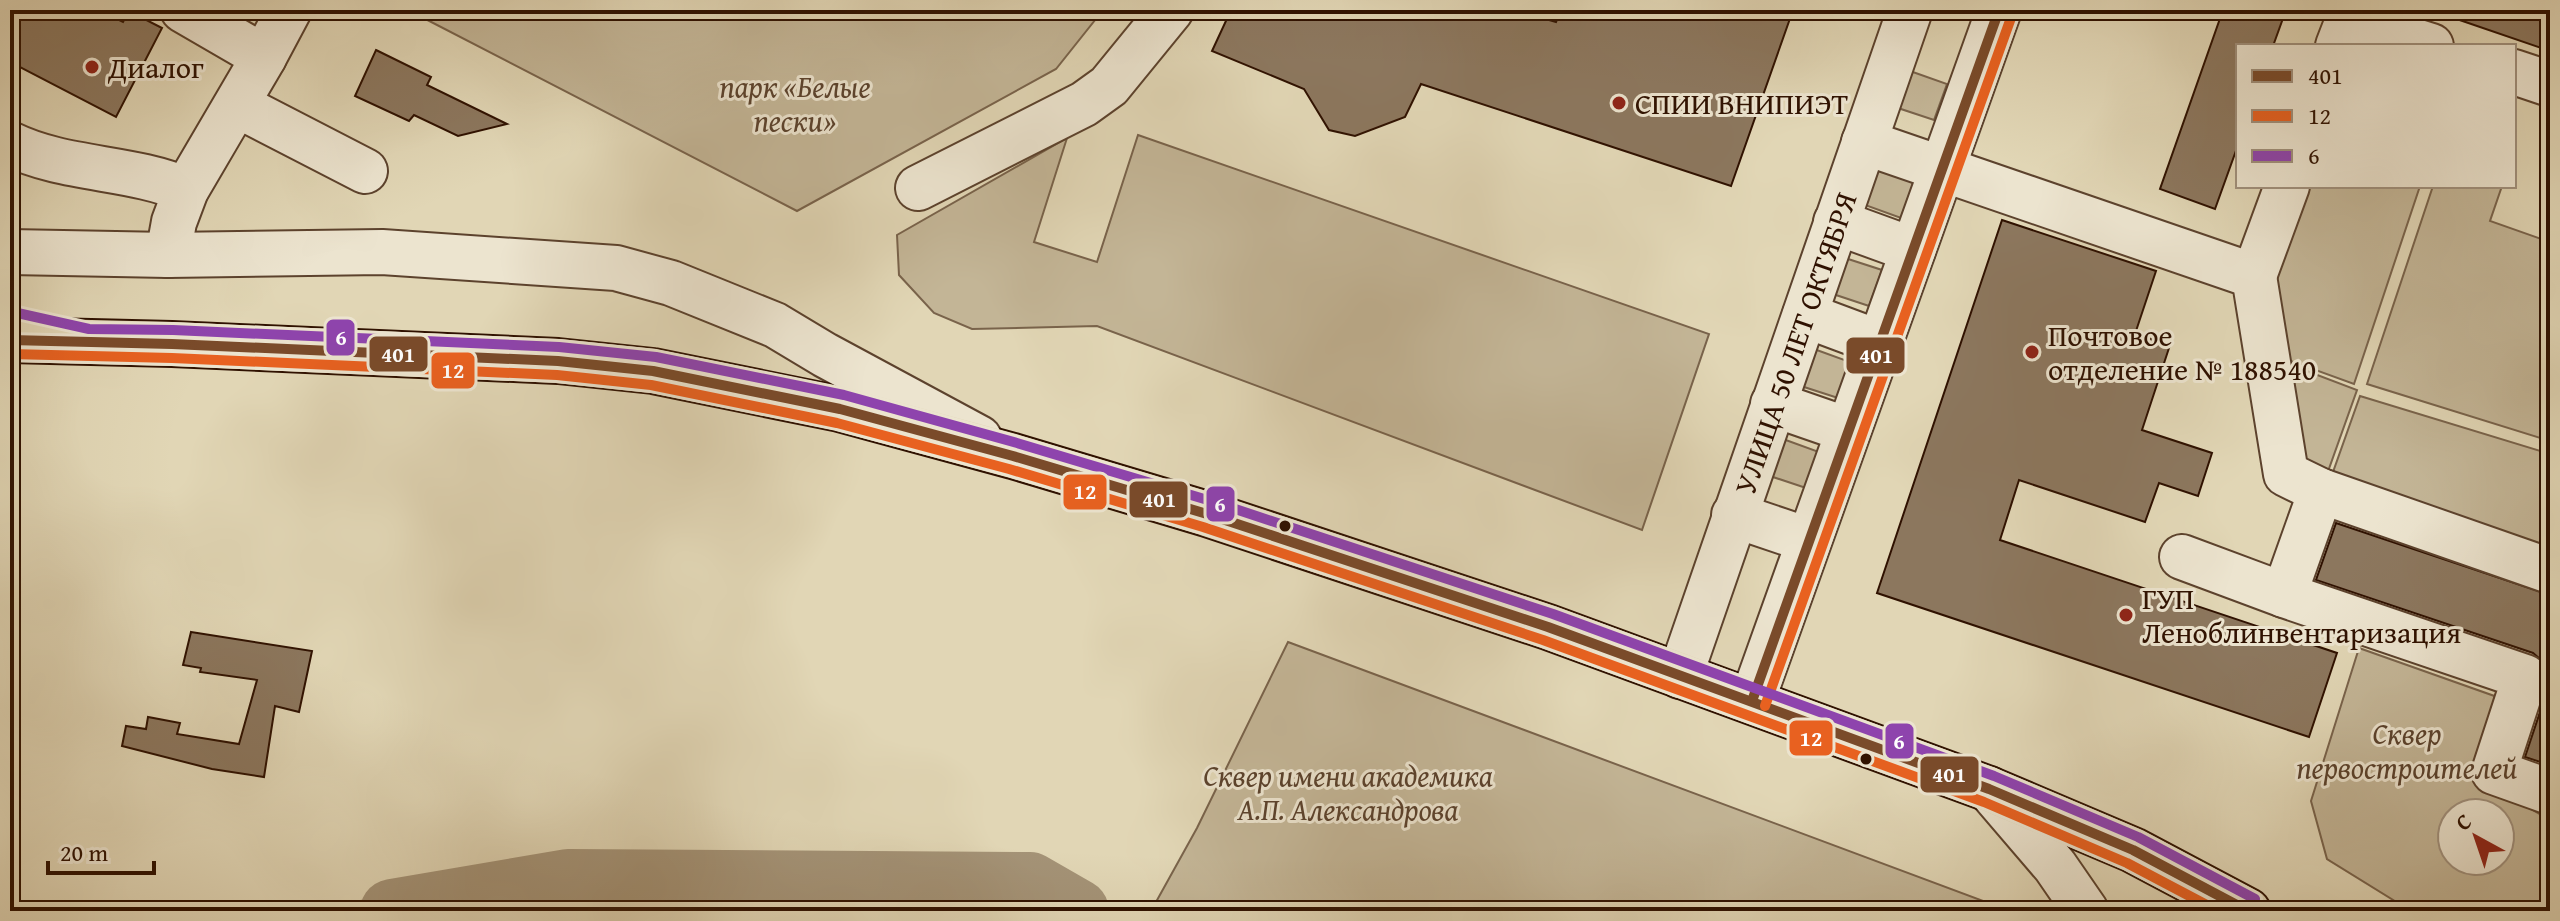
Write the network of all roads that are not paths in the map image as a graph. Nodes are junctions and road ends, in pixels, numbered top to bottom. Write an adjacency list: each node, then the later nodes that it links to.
1 (183, 10): 8 (street)
2 (289, 10): 8 (street)
3 (1171, 10): 16 (street)
4 (1910, 10): 12 (street, УЛИЦА 50 ЛЕТ ОКТЯБРЯ)
5 (1999, 10): 14 (street)
6 (2339, 44): 7 (street)
7 (2425, 44)
8 (264, 57): 11 (street)
9 (2516, 73): 10 (street)
10 (2550, 84)
11 (237, 105): 15 (street); 18 (street)
12 (1864, 142): 14 (street); 19 (street, УЛИЦА 50 ЛЕТ ОКТЯБРЯ)
13 (10, 144): 18 (street)
14 (1942, 169): 20 (street); 23 (street)
15 (365, 171)
16 (918, 188)
17 (2286, 188): 23 (street)
18 (186, 190): 22 (street)
19 (1836, 222): 20 (street); 24 (street, УЛИЦА 50 ЛЕТ ОКТЯБРЯ)
20 (1913, 250): 28 (street)
21 (10, 252): 22 (street)
22 (168, 255): 31 (street)
23 (2254, 276): 32 (street)
24 (1805, 315): 28 (street); 29 (street, УЛИЦА 50 ЛЕТ ОКТЯБРЯ)
25 (10, 326): 27 (main road)
26 (10, 340): 27 (main road)
27 (87, 343): 31 (main road)
28 (1880, 343): 30 (street)
29 (1773, 404): 30 (street); 33 (street, УЛИЦА 50 ЛЕТ ОКТЯБРЯ)
30 (1848, 430): 34 (street)
31 (1013, 456): 38 (main road)
32 (2321, 491): 36 (street); 37 (street)
33 (1734, 515): 34 (street); 38 (street, УЛИЦА 50 ЛЕТ ОКТЯБРЯ)
34 (1808, 540): 39 (street)
35 (2182, 557): 37 (street)
36 (2550, 571)
37 (2284, 595): 41 (street)
38 (1680, 676): 39 (main road)
39 (1752, 701): 40 (main road)
40 (1989, 789): 42 (street); 43 (main road)
41 (2550, 792)
42 (2086, 911)
43 (2248, 911)

